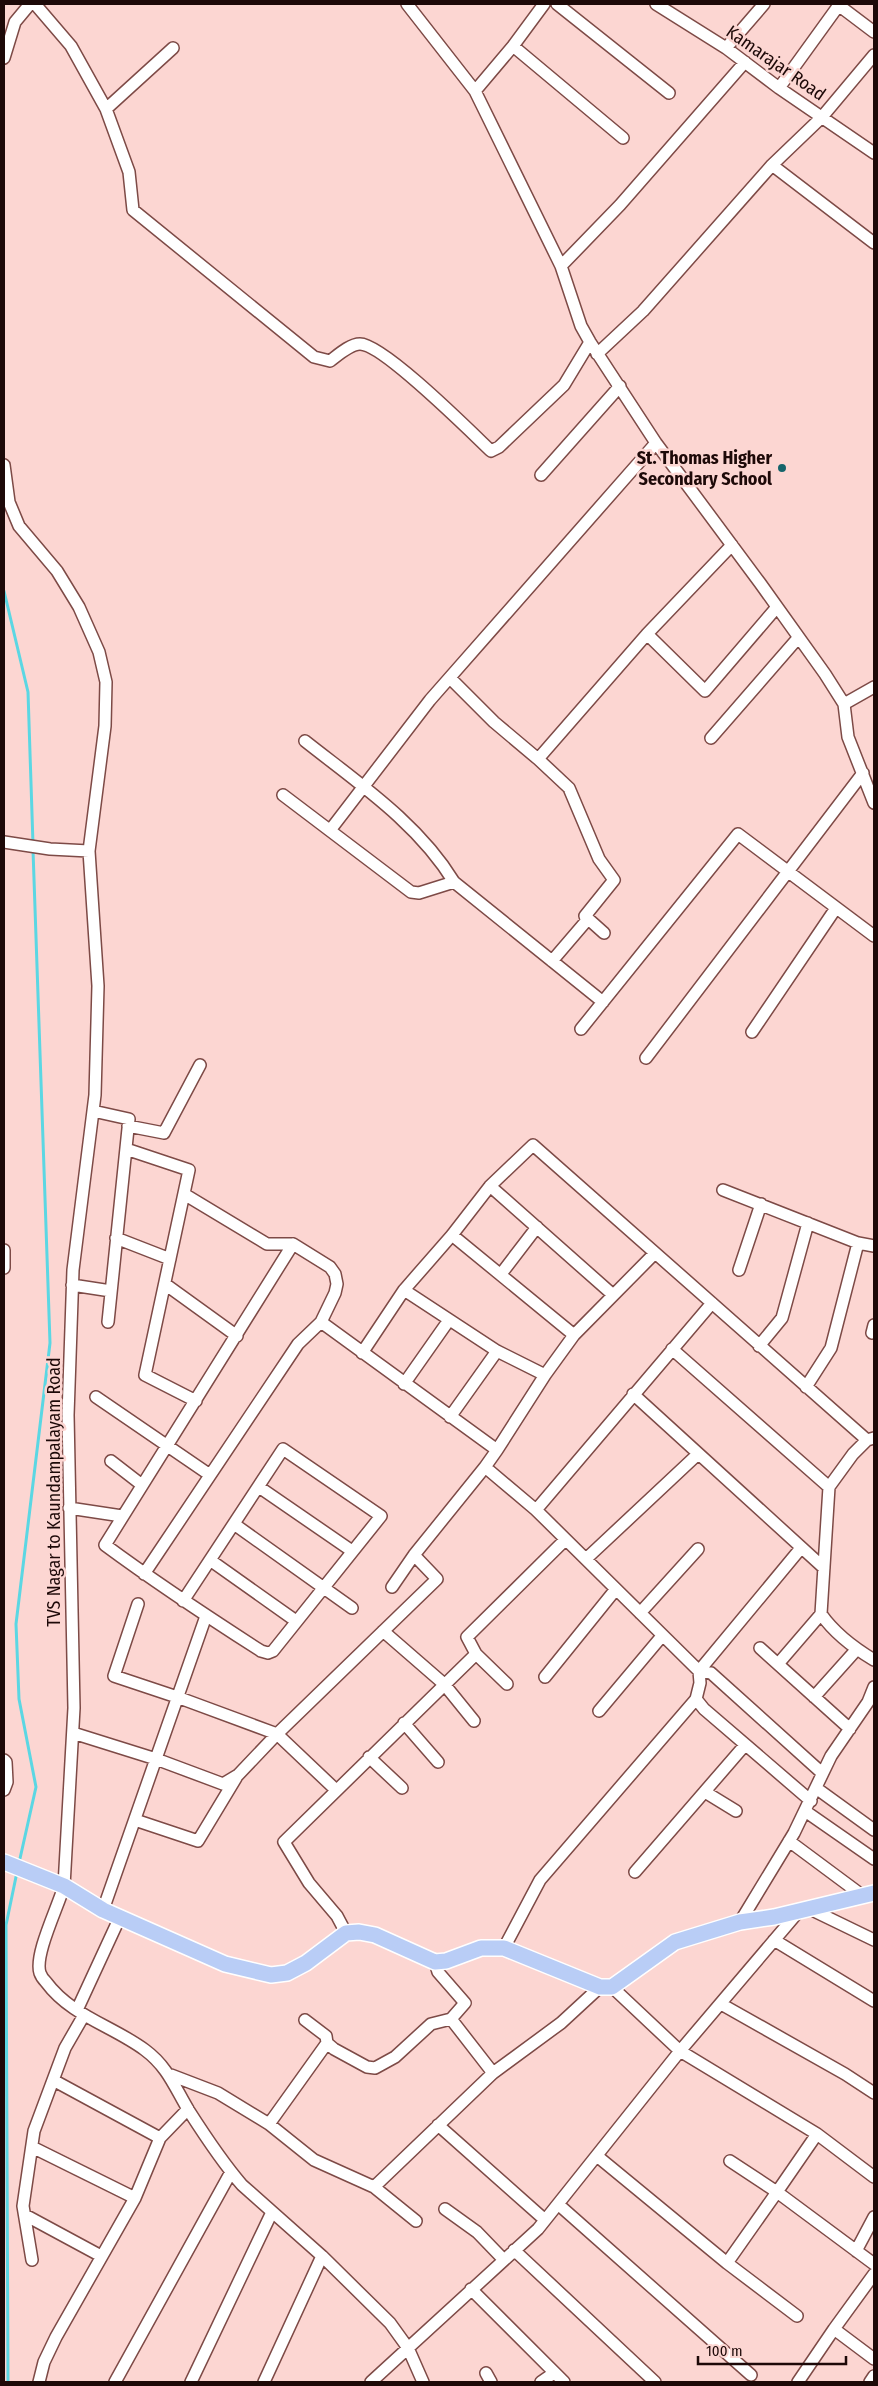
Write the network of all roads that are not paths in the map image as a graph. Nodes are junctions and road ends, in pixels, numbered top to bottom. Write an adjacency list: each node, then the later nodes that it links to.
1 (30, 4): 14 (street)
2 (35, 4): 19 (street)
3 (407, 4): 17 (street)
4 (544, 4): 10 (street)
5 (557, 4): 18 (street)
6 (657, 4): 12 (street, Kamarajar Road)
7 (764, 4): 12 (street)
8 (838, 4): 9 (street); 16 (street)
9 (874, 32)
10 (513, 46): 17 (street); 21 (street)
11 (173, 48): 19 (street)
12 (726, 48): 15 (street, Kamarajar Road)
13 (874, 55): 20 (street)
14 (4, 58)
15 (745, 62): 16 (street, Kamarajar Road); 25 (street)
16 (779, 88): 20 (street, Kamarajar Road)
17 (475, 90): 25 (street)
18 (669, 93)
19 (106, 109): 26 (street)
20 (822, 117): 22 (street, Kamarajar Road); 23 (street)
21 (624, 138)
22 (874, 150)
23 (772, 165): 24 (street); 27 (street)
24 (874, 243)
25 (561, 266): 26 (street)
26 (590, 342): 27 (street)
27 (597, 354): 28 (street)
28 (620, 386): 29 (street); 31 (street)
29 (656, 443): 32 (street); 36 (street)
30 (4, 466): 48 (street, TVS Nagar to Kaundampalayam Road)
31 (541, 475)
32 (732, 545): 33 (street); 34 (street)
33 (777, 607): 34 (street); 35 (street)
34 (647, 634): 41 (street)
35 (798, 638): 38 (street); 39 (street)
36 (450, 678): 41 (street); 43 (street)
37 (874, 687): 38 (street)
38 (844, 704): 42 (street)
39 (711, 738)
40 (305, 741): 43 (street)
41 (538, 760): 52 (street)
42 (862, 773): 45 (street); 49 (street)
43 (363, 787): 46 (street); 50 (street)
44 (283, 794): 46 (street)
45 (874, 803)
46 (331, 829): 50 (street)
47 (9, 842): 48 (street)
48 (89, 851): 61 (street, TVS Nagar to Kaundampalayam Road)
49 (787, 872): 51 (street); 56 (street); 59 (street)
50 (454, 882): 55 (street)
51 (836, 908): 54 (street); 58 (street)
52 (588, 919): 53 (street); 55 (street)
53 (604, 933)
54 (874, 936)
55 (552, 961): 56 (street)
56 (603, 1002): 57 (street)
57 (581, 1029)
58 (752, 1032)
59 (646, 1058)
60 (200, 1064): 62 (street)
61 (93, 1110): 62 (street); 82 (street, TVS Nagar to Kaundampalayam Road)
62 (128, 1126): 63 (street)
63 (126, 1149): 66 (street); 71 (street)
64 (490, 1186): 69 (street); 70 (street); 76 (street)
65 (723, 1190): 67 (street)
66 (184, 1194): 73 (street); 77 (street)
67 (761, 1204): 68 (street); 79 (street)
68 (808, 1223): 72 (street); 92 (street)
69 (537, 1227): 80 (street); 85 (street)
70 (452, 1235): 80 (street); 83 (street)
71 (116, 1238): 77 (street); 84 (street)
72 (858, 1243): 74 (street); 98 (street)
73 (293, 1244): 89 (street); 91 (street)
74 (874, 1246)
75 (4, 1250): 78 (street)
76 (655, 1253): 85 (street); 86 (street)
77 (170, 1259): 81 (street)
78 (4, 1268)
79 (739, 1270)
80 (501, 1274): 90 (street)
81 (165, 1284): 91 (street); 101 (street)
82 (72, 1285): 84 (street); 113 (street, TVS Nagar to Kaundampalayam Road)
83 (404, 1290): 87 (street); 95 (street)
84 (111, 1292): 88 (street)
85 (612, 1294): 90 (street)
86 (712, 1303): 92 (street); 93 (street)
87 (449, 1320): 94 (street); 97 (street)
88 (108, 1322)
89 (321, 1322): 95 (street); 109 (street)
90 (574, 1335): 96 (street)
91 (237, 1336): 101 (street)
92 (759, 1346): 98 (street)
93 (672, 1350): 99 (street); 112 (street)
94 (497, 1351): 96 (street); 102 (street)
95 (362, 1352): 97 (street)
96 (545, 1375): 105 (street)
97 (404, 1384): 102 (street)
98 (806, 1387): 103 (street)
99 (633, 1394): 106 (street); 114 (street)
100 (96, 1397): 104 (street)
101 (196, 1401): 104 (street)
102 (450, 1417): 105 (street)
103 (871, 1439): 112 (street)
104 (167, 1446): 109 (street); 110 (street)
105 (497, 1450): 108 (street)
106 (698, 1454): 118 (street); 122 (street)
107 (111, 1461): 110 (street)
108 (485, 1467): 114 (street); 121 (street)
109 (210, 1475): 125 (street)
110 (142, 1485): 115 (street)
111 (259, 1487): 116 (street); 120 (street); 120 (street)
112 (829, 1487): 124 (street)
113 (69, 1508): 115 (street); 155 (street, TVS Nagar to Kaundampalayam Road)
114 (536, 1510): 117 (street)
115 (122, 1516): 125 (street)
116 (234, 1524): 123 (street); 126 (street)
117 (565, 1540): 122 (street); 140 (street)
118 (801, 1548): 124 (street); 143 (street)
119 (698, 1549): 132 (street)
120 (352, 1552): 126 (street)
121 (414, 1555): 127 (street); 136 (street)
122 (587, 1558): 128 (street)
123 (210, 1560): 129 (street); 135 (street)
124 (824, 1568): 133 (street)
125 (144, 1574): 129 (street)
126 (324, 1587): 131 (street); 135 (street)
127 (392, 1587)
128 (616, 1590): 132 (street); 144 (street)
129 (183, 1601): 134 (street)
130 (138, 1604): 148 (street)
131 (352, 1608)
132 (640, 1612): 137 (street)
133 (821, 1614): 139 (street); 142 (street)
134 (206, 1616): 135 (street); 148 (street)
135 (296, 1621)
136 (384, 1631): 145 (street); 156 (street)
137 (662, 1636): 143 (street); 151 (street)
138 (760, 1648): 142 (street)
139 (856, 1649): 141 (street); 149 (street)
140 (476, 1654): 145 (street); 146 (street)
141 (874, 1660)
142 (778, 1664): 149 (street)
143 (699, 1671): 150 (street); 162 (street)
144 (545, 1677)
145 (444, 1684): 152 (street); 153 (street)
146 (507, 1684)
147 (874, 1688): 154 (street)
148 (178, 1697): 156 (street); 159 (street)
149 (814, 1697): 154 (street)
150 (696, 1699): 157 (street); 186 (street)
151 (599, 1711)
152 (474, 1721)
153 (404, 1723): 158 (street); 161 (street)
154 (850, 1729): 162 (street)
155 (73, 1734): 159 (street); 177 (street, TVS Nagar to Kaundampalayam Road)
156 (277, 1734): 163 (street); 167 (street)
157 (744, 1745): 168 (street); 169 (street)
158 (369, 1757): 164 (street); 167 (street)
159 (156, 1758): 163 (street); 171 (street)
160 (4, 1760): 166 (street)
161 (438, 1762)
162 (822, 1773): 165 (street)
163 (238, 1775): 171 (street)
164 (402, 1788)
165 (816, 1788): 169 (street); 172 (street)
166 (4, 1790)
167 (336, 1790): 183 (street)
168 (704, 1792): 170 (street); 176 (street)
169 (808, 1806): 173 (street); 174 (street)
170 (736, 1811)
171 (134, 1820): 179 (street)
172 (874, 1830)
173 (789, 1841): 178 (street); 182 (street)
174 (872, 1854)
175 (4, 1862): 177 (main road)
176 (635, 1872)
177 (64, 1886): 179 (main road); 191 (street, TVS Nagar to Kaundampalayam Road)
178 (868, 1894): 180 (main road)
179 (103, 1910): 181 (main road)
180 (804, 1910): 182 (main road); 184 (street); 185 (street)
181 (120, 1917): 183 (main road); 191 (street)
182 (740, 1922): 188 (main road)
183 (346, 1933): 187 (main road)
184 (774, 1940): 189 (street); 190 (street)
185 (874, 1940)
186 (504, 1948): 187 (main road); 188 (main road)
187 (435, 1962): 192 (street)
188 (606, 1987): 195 (street); 196 (street)
189 (874, 2001)
190 (721, 2004): 195 (street); 199 (street)
191 (81, 2013): 197 (street, TVS Nagar to Kaundampalayam Road); 198 (street)
192 (452, 2019): 194 (street); 196 (street)
193 (305, 2020): 194 (street)
194 (327, 2043): 201 (street)
195 (680, 2051): 203 (street); 206 (street)
196 (493, 2073): 202 (street)
197 (170, 2075): 200 (street, TVS Nagar to Kaundampalayam Road); 201 (street)
198 (53, 2080): 204 (street); 205 (street)
199 (874, 2094)
200 (188, 2109): 204 (street); 208 (street, TVS Nagar to Kaundampalayam Road)
201 (268, 2124): 210 (street)
202 (438, 2126): 210 (street); 218 (street)
203 (818, 2134): 209 (street); 211 (street)
204 (160, 2138): 212 (street)
205 (32, 2147): 212 (street); 216 (street)
206 (597, 2156): 213 (street); 226 (street)
207 (730, 2161): 211 (street)
208 (231, 2172): 215 (street, TVS Nagar to Kaundampalayam Road); 238 (street)
209 (874, 2177)
210 (374, 2187): 219 (street)
211 (777, 2192): 221 (street); 226 (street)
212 (134, 2198): 222 (street)
213 (559, 2205): 218 (street); 235 (street)
214 (446, 2209): 225 (street)
215 (272, 2212): 223 (street, TVS Nagar to Kaundampalayam Road); 239 (street)
216 (25, 2215): 222 (street); 224 (street)
217 (874, 2217): 221 (street)
218 (545, 2220): 220 (street)
219 (416, 2221)
220 (514, 2250): 225 (street); 245 (street)
221 (856, 2251): 227 (street)
222 (101, 2256): 237 (street)
223 (322, 2256): 232 (street, TVS Nagar to Kaundampalayam Road); 240 (street)
224 (32, 2260)
225 (504, 2260): 229 (street)
226 (727, 2263): 230 (street)
227 (874, 2264)
228 (874, 2274): 231 (street)
229 (471, 2289): 232 (street); 234 (street)
230 (797, 2316)
231 (834, 2329): 233 (street); 246 (street)
232 (408, 2348): 241 (street); 242 (street, TVS Nagar to Kaundampalayam Road)
233 (874, 2359)
234 (554, 2373): 243 (street); 244 (street)
235 (751, 2375)
236 (874, 2376): 247 (street)
237 (39, 2382)
238 (115, 2382)
239 (191, 2382)
240 (264, 2382)
241 (371, 2382)
242 (423, 2382)
243 (541, 2382)
244 (564, 2382)
245 (655, 2382)
246 (798, 2382)
247 (870, 2382)

